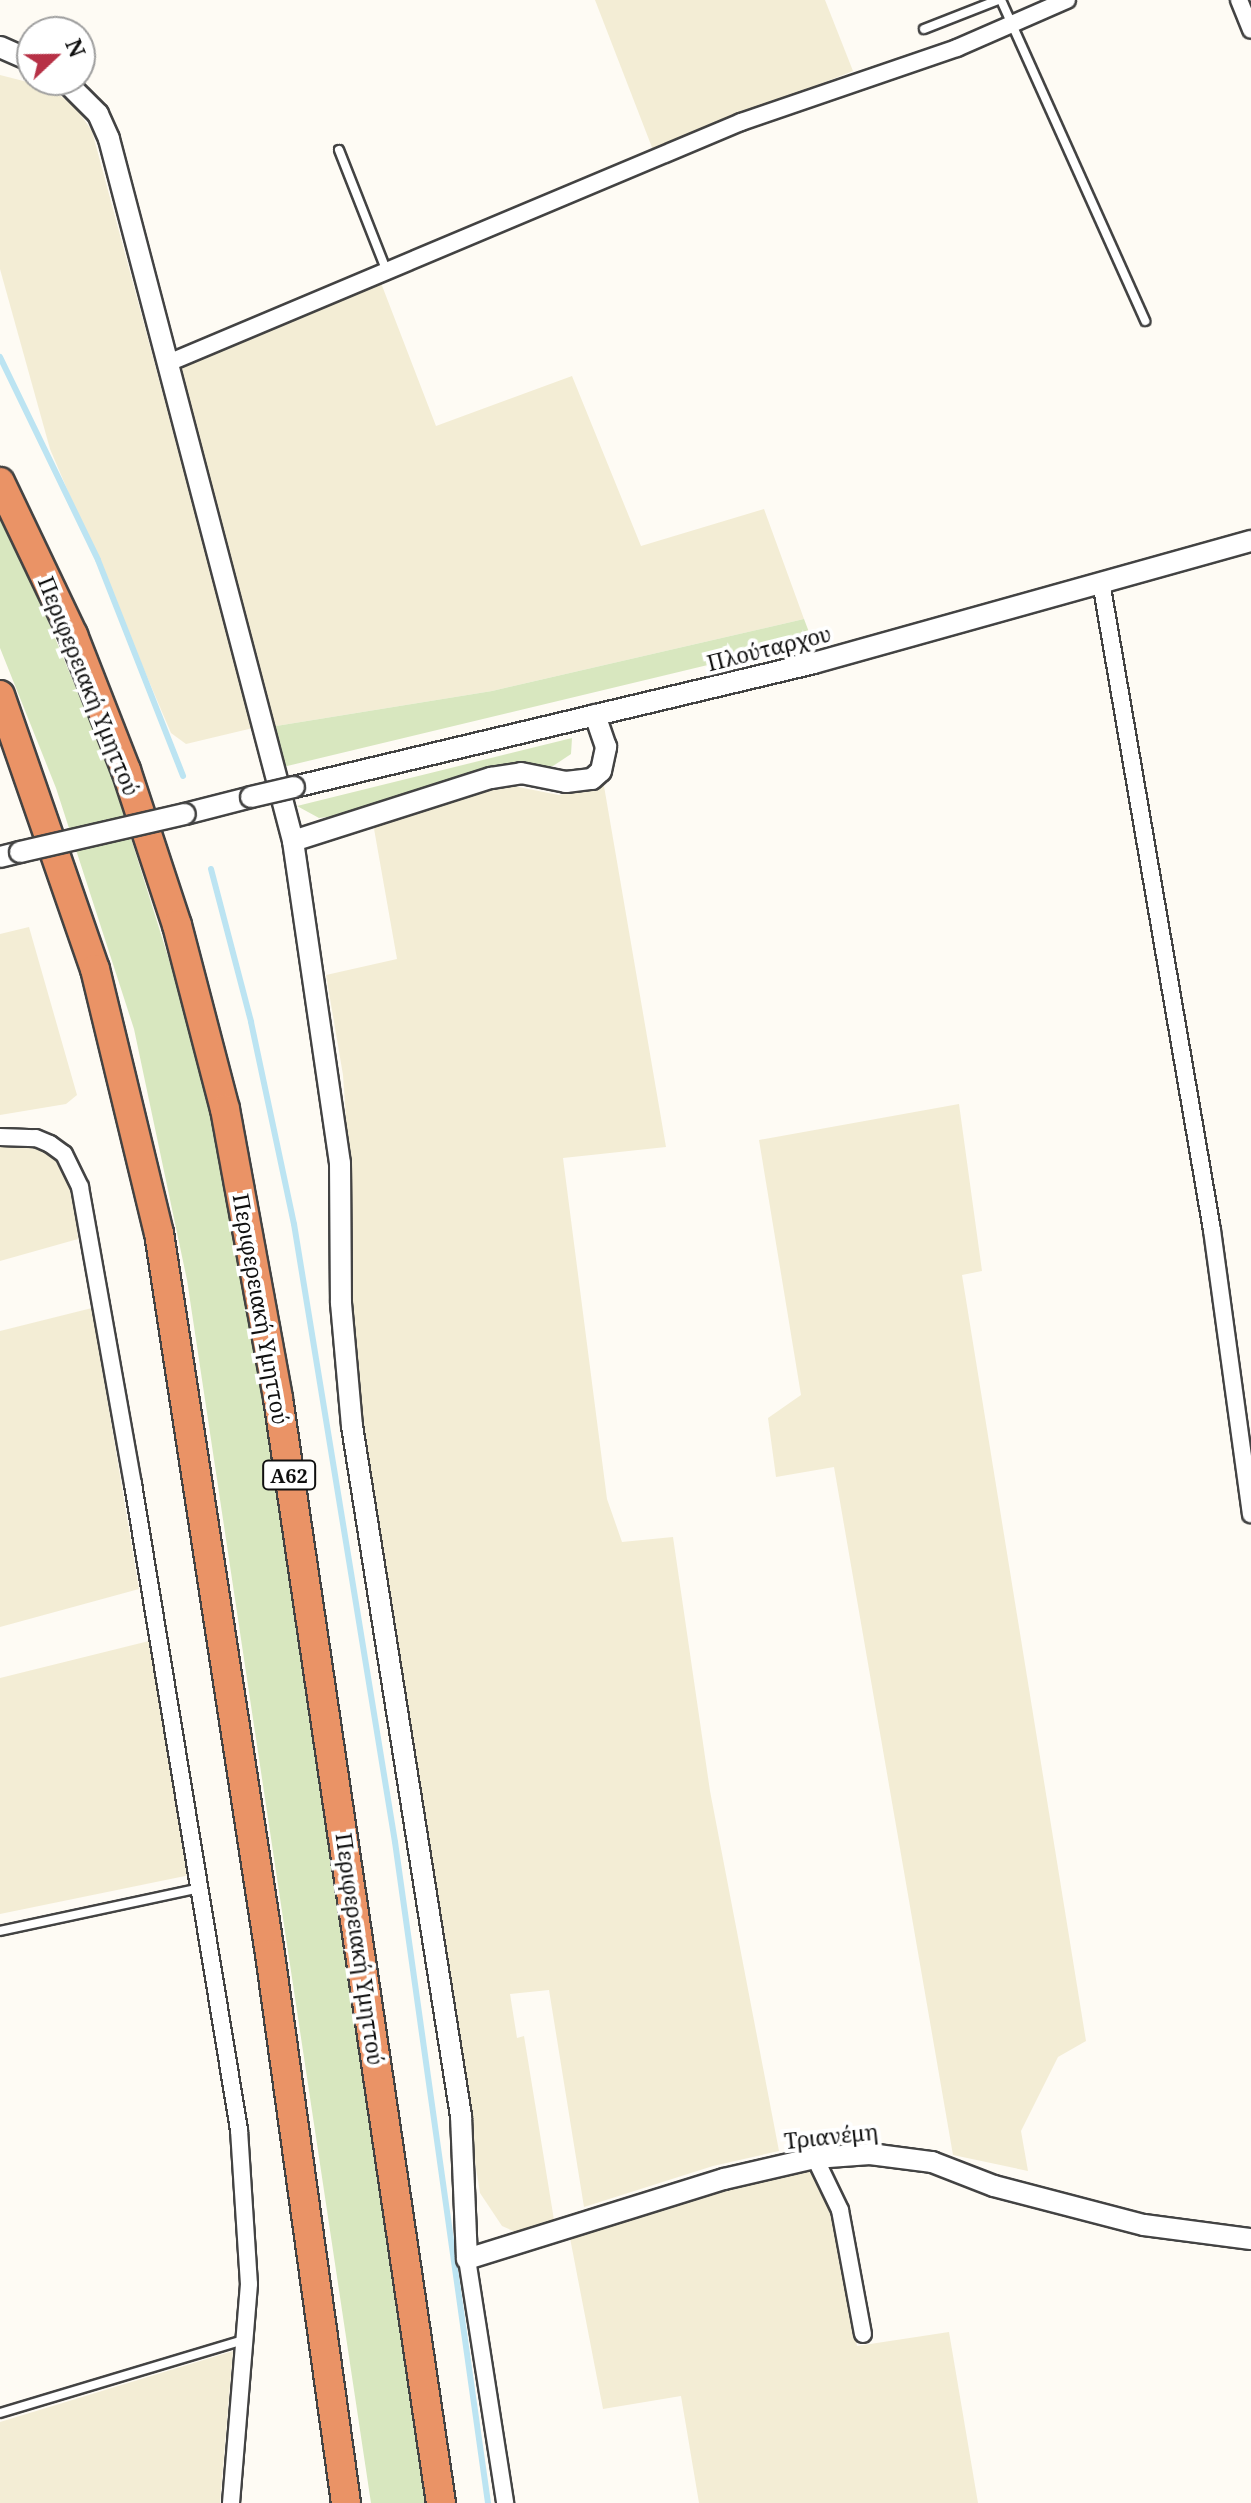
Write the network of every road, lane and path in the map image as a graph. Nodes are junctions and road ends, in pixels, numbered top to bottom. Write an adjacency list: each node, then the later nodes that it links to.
1 (999, 0): 4 (lane); 5 (lane)
2 (1067, 0): 4 (street)
3 (1239, 0): 6 (street)
4 (1012, 24): 9 (street); 10 (lane)
5 (924, 29)
6 (1251, 30)
7 (80, 96): 11 (street)
8 (339, 150): 9 (lane)
9 (388, 273): 11 (street)
10 (1145, 321)
11 (168, 363): 17 (street)
12 (0, 482): 31 (highway, Περιφερειακή Υμηττού / Α62)
13 (1251, 541): 14 (street, Πλούταρχου)
14 (1101, 582): 16 (street, Πλούταρχου); 20 (street)
15 (0, 695): 30 (highway)
16 (595, 715): 17 (street); 18 (street, Πλούταρχου, bridge)
17 (293, 841): 25 (street)
18 (10, 854)
19 (0, 1137): 21 (street)
20 (1251, 1514)
21 (201, 1888): 22 (lane); 27 (street)
22 (0, 1931)
23 (815, 2158): 24 (street, Τριανέμη); 25 (street, Τριανέμη); 26 (street)
24 (1251, 2239)
25 (467, 2259): 32 (street)
26 (863, 2334)
27 (245, 2340): 28 (lane); 29 (street)
28 (0, 2413)
29 (231, 2503)
30 (346, 2503)
31 (441, 2503)
32 (505, 2503)

